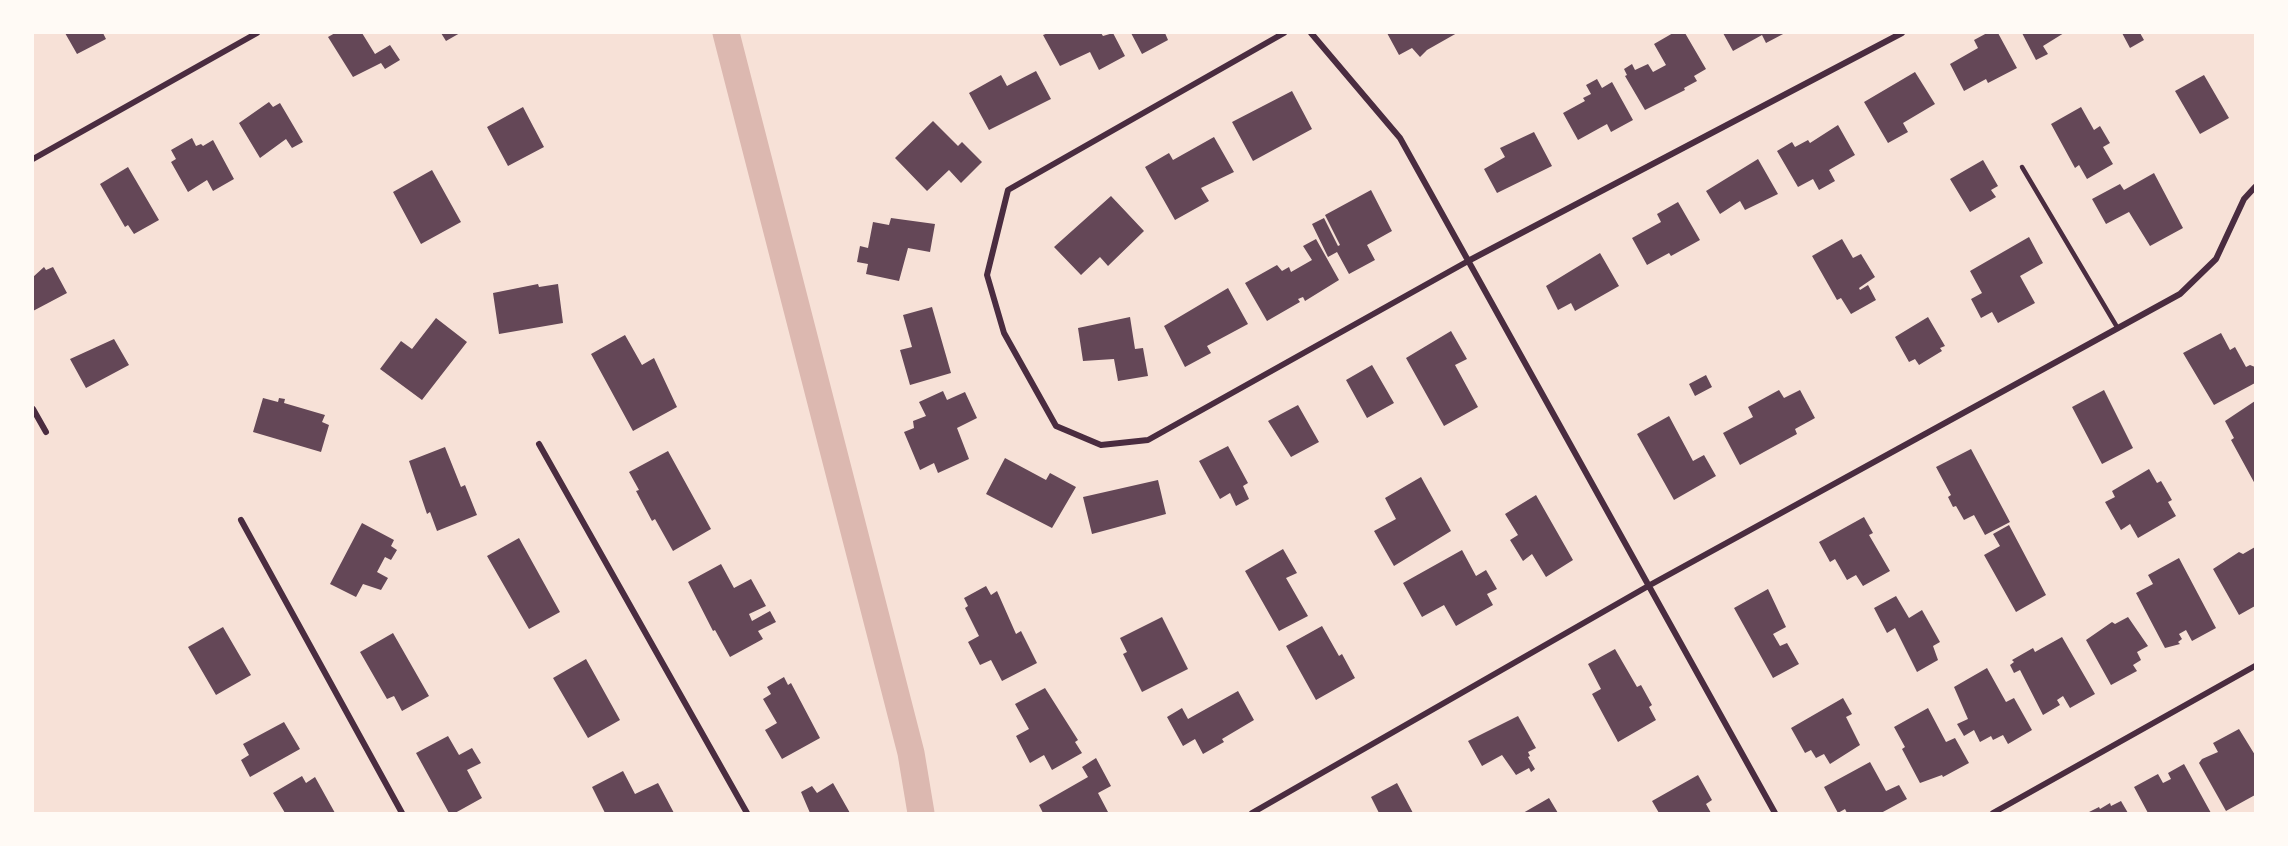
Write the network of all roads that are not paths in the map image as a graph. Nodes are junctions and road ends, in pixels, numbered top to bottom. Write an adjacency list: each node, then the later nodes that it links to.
1 (257, 33): 5 (street)
2 (1284, 33): 8 (street)
3 (1311, 33): 8 (street)
4 (1902, 33): 8 (street)
5 (33, 159)
6 (2022, 167): 9 (lane)
7 (2255, 187): 9 (street)
8 (1470, 260): 14 (street)
9 (2117, 327): 14 (street)
10 (33, 409): 11 (street)
11 (46, 432)
12 (539, 444): 17 (street)
13 (242, 520): 16 (street)
14 (1650, 585): 18 (street); 19 (street)
15 (2255, 666): 20 (street)
16 (402, 813)
17 (747, 813)
18 (1252, 813)
19 (1776, 813)
20 (1993, 813)

